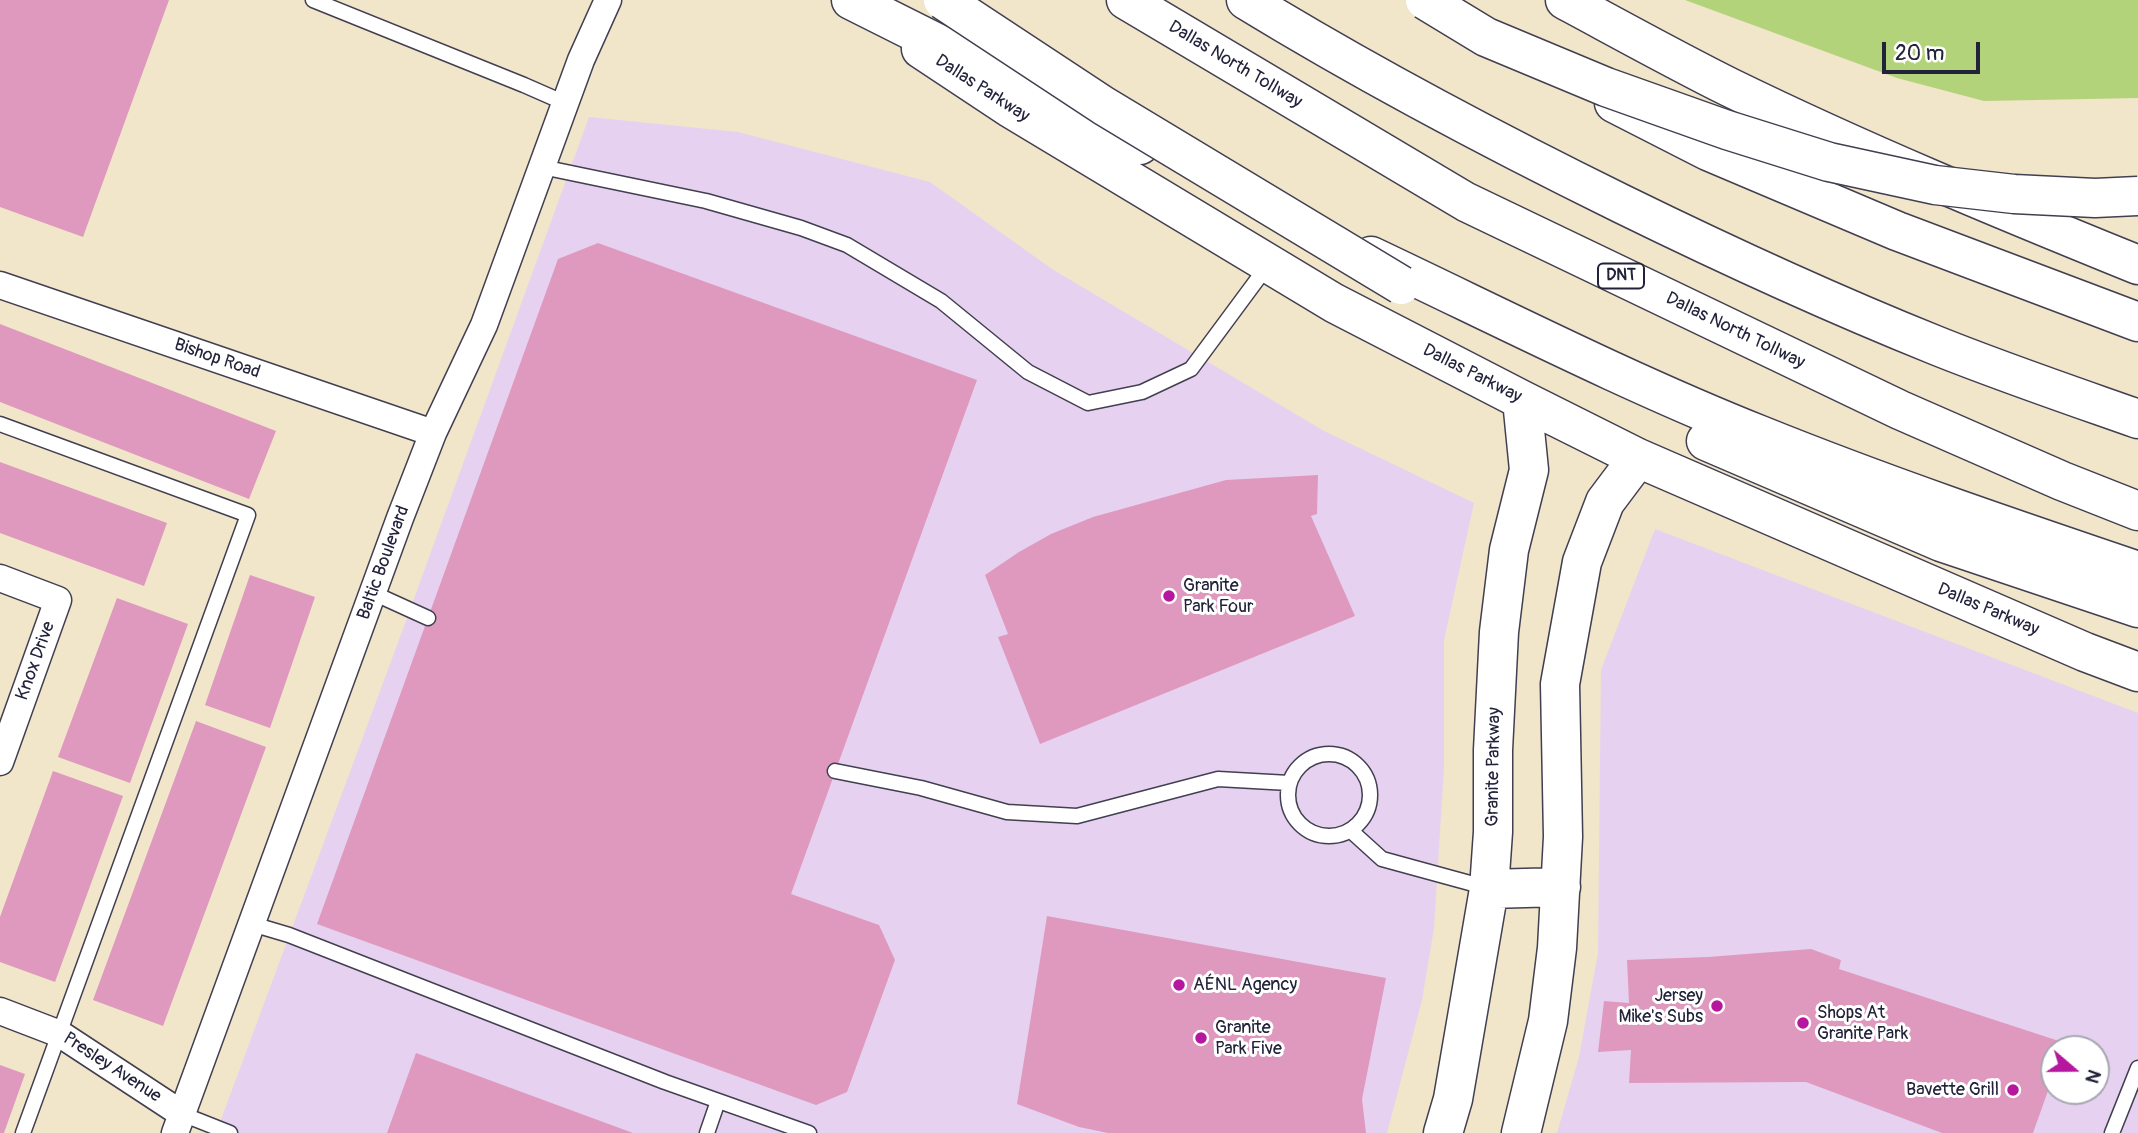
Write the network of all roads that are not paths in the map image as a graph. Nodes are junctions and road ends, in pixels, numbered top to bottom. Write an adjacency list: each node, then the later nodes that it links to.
1 (313, 0): 11 (lane)
2 (608, 0): 11 (street, Baltic Boulevard)
3 (849, 0): 15 (main road, Dallas Parkway); 25 (main road)
4 (943, 0): 28 (main road, bridge)
5 (1126, 0): 24 (main road, Dallas North Tollway / DNT)
6 (1245, 0): 20 (main road)
7 (1417, 0): 12 (main road)
8 (1425, 0): 10 (main road, bridge)
9 (1564, 0): 12 (main road)
10 (1486, 37): 14 (main road, bridge); 18 (main road, bridge)
11 (565, 103): 13 (street, Baltic Boulevard)
12 (1878, 155): 16 (main road)
13 (542, 167): 15 (lane); 22 (street, Baltic Boulevard)
14 (2138, 196)
15 (1269, 264): 19 (main road, Dallas Parkway)
16 (2138, 265)
17 (0, 285): 22 (street, Bishop Road)
18 (2138, 322)
19 (1522, 400): 23 (main road, Dallas Parkway); 37 (main road, Granite Parkway)
20 (2138, 419)
21 (0, 424): 40 (lane)
22 (433, 433): 27 (street, Baltic Boulevard)
23 (1639, 458): 30 (main road, Dallas Parkway); 36 (main road)
24 (2138, 510)
25 (2138, 571)
26 (0, 578): 31 (street, Knox Drive)
27 (373, 593): 29 (lane); 38 (street, Baltic Boulevard)
28 (2138, 608)
29 (428, 618)
30 (2138, 672)
31 (5, 731): 32 (street, Knox Drive)
32 (0, 762)
33 (835, 771): 34 (lane)
34 (1289, 783): 35 (lane); 35 (lane)
35 (1350, 830): 37 (lane)
36 (1561, 887): 37 (main road); 49 (main road)
37 (1489, 889): 48 (main road, Granite Parkway)
38 (252, 924): 42 (lane); 43 (street, Baltic Boulevard)
39 (0, 1011): 40 (street, Presley Avenue)
40 (60, 1034): 43 (street, Presley Avenue); 44 (lane)
41 (2138, 1068): 50 (lane)
42 (718, 1101): 46 (lane); 47 (lane)
43 (179, 1123): 45 (lane)
44 (23, 1133)
45 (230, 1133)
46 (706, 1133)
47 (809, 1133)
48 (1443, 1133)
49 (1521, 1133)
50 (2112, 1133)

